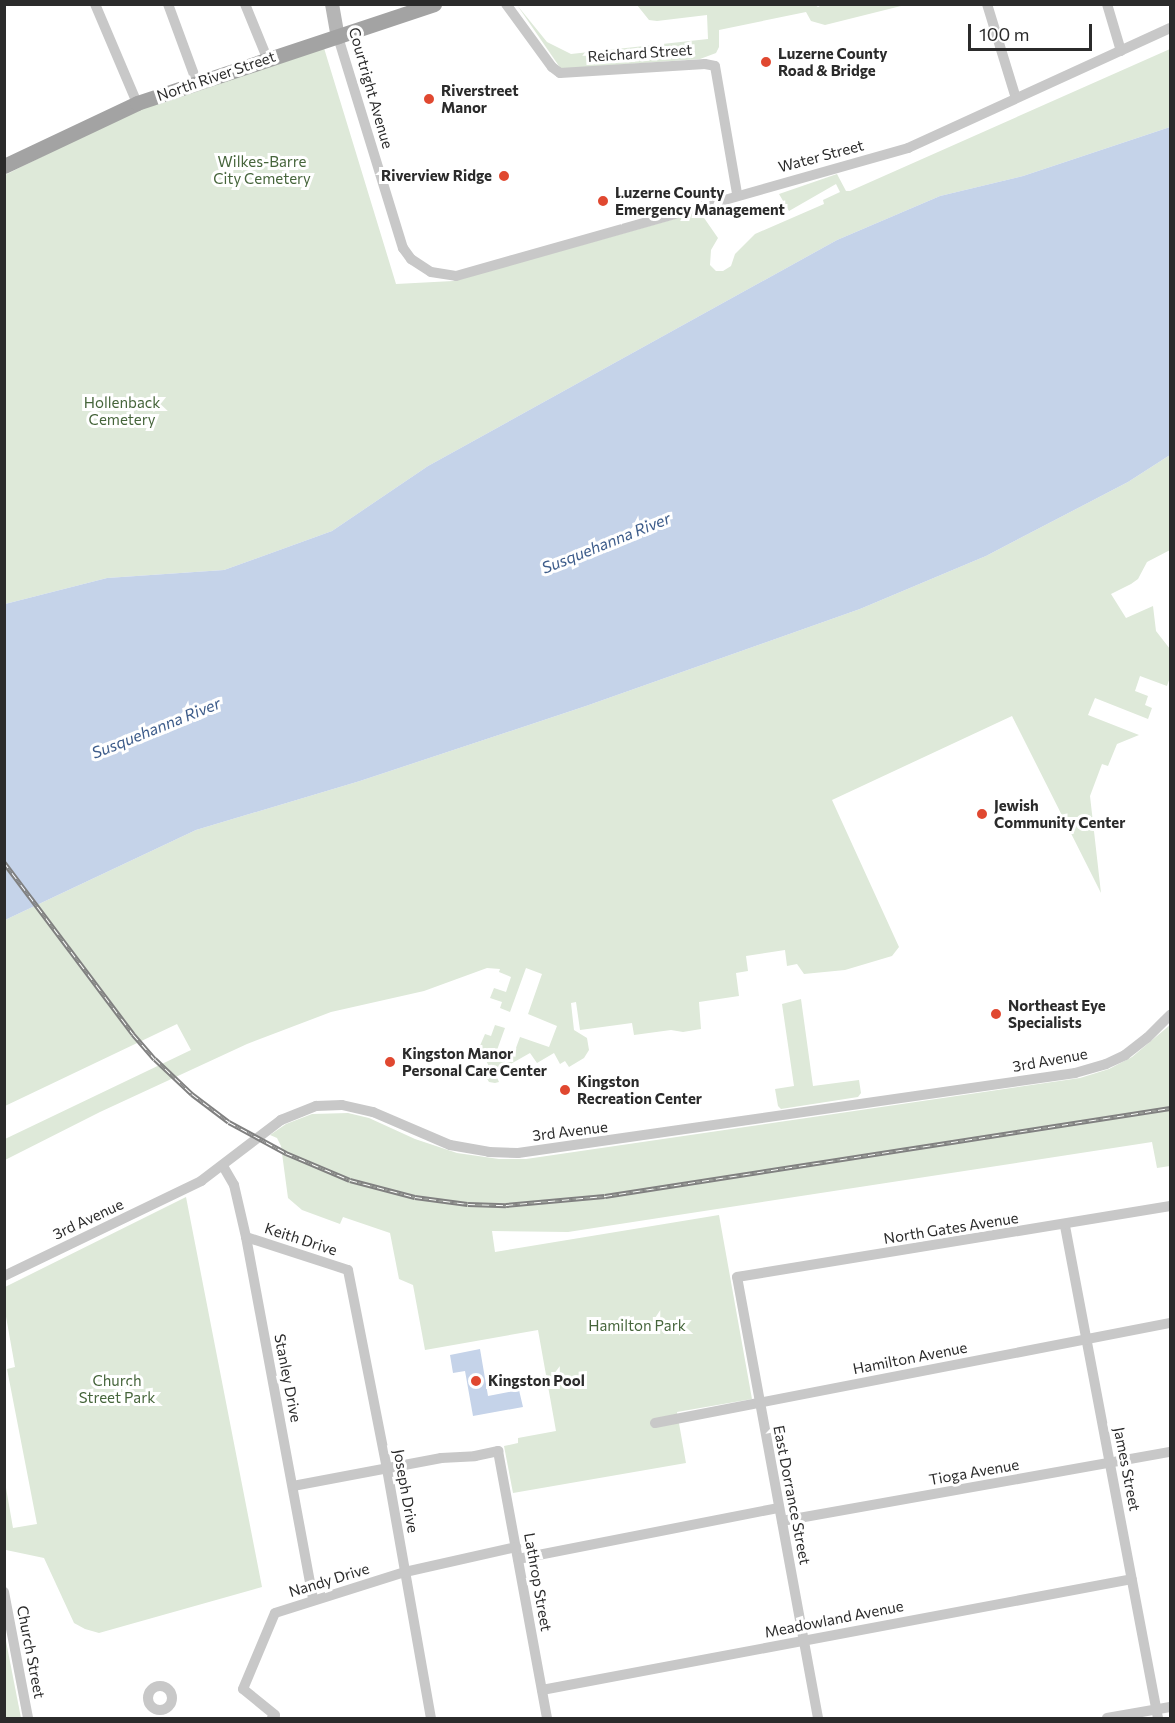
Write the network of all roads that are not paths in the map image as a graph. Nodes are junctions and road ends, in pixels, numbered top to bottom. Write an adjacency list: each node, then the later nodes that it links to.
1 (94, 4): 15 (street)
2 (168, 4): 13 (street)
3 (245, 4): 12 (street)
4 (332, 4): 10 (main road, Courtright Avenue)
5 (434, 4): 10 (main road, North River Street)
6 (506, 4): 17 (street, Reichard Street)
7 (987, 4): 14 (street)
8 (1107, 4): 11 (street)
9 (1170, 28): 11 (street, Water Street)
10 (338, 37): 12 (main road, North River Street); 18 (street, Courtright Avenue)
11 (1121, 51): 14 (street, Water Street)
12 (267, 58): 13 (main road, North River Street)
13 (197, 83): 15 (main road, North River Street)
14 (1016, 98): 17 (street, Water Street)
15 (137, 103): 16 (main road, North River Street)
16 (4, 166)
17 (737, 194): 18 (street, Water Street)
18 (431, 272)
19 (1170, 1015): 20 (street, 3rd Avenue)
20 (223, 1166): 23 (street, Stanley Drive); 25 (street, 3rd Avenue)
21 (1170, 1206): 22 (street, North Gates Avenue)
22 (1065, 1226): 26 (street, North Gates Avenue); 28 (street, James Street)
23 (246, 1237): 24 (street, Keith Drive); 34 (street, Stanley Drive)
24 (348, 1270): 33 (street, Joseph Drive)
25 (4, 1276)
26 (737, 1277): 29 (street, East Dorrance Street)
27 (1170, 1323): 28 (street, Hamilton Avenue)
28 (1086, 1339): 29 (street, Hamilton Avenue); 32 (street, James Street)
29 (758, 1402): 30 (street, Hamilton Avenue); 35 (street, East Dorrance Street)
30 (655, 1423)
31 (1170, 1452): 32 (street, Tioga Avenue)
32 (1111, 1463): 36 (street, Tioga Avenue); 40 (street, James Street)
33 (387, 1468): 34 (street); 37 (street, Lathrop Street); 39 (street, Joseph Drive)
34 (293, 1486): 42 (street, Stanley Drive)
35 (779, 1508): 36 (street, East Dorrance Street); 38 (street)
36 (782, 1521): 43 (street, East Dorrance Street)
37 (516, 1547): 38 (street, Lathrop Street); 39 (street, Nandy Drive)
38 (518, 1559): 44 (street, Lathrop Street)
39 (405, 1572): 42 (street, Nandy Drive); 49 (street, Joseph Drive)
40 (1132, 1579): 43 (street, Meadowland Avenue); 46 (street, James Street)
41 (4, 1592): 48 (street, Church Street)
42 (313, 1600): 47 (street, Nandy Drive)
43 (804, 1639): 44 (street, Meadowland Avenue); 51 (street, East Dorrance Street)
44 (542, 1690): 50 (street, Lathrop Street)
45 (1170, 1707): 46 (street)
46 (1157, 1714): 52 (street)
47 (276, 1717)
48 (28, 1719)
49 (431, 1719)
50 (547, 1719)
51 (818, 1719)
52 (1107, 1719)

